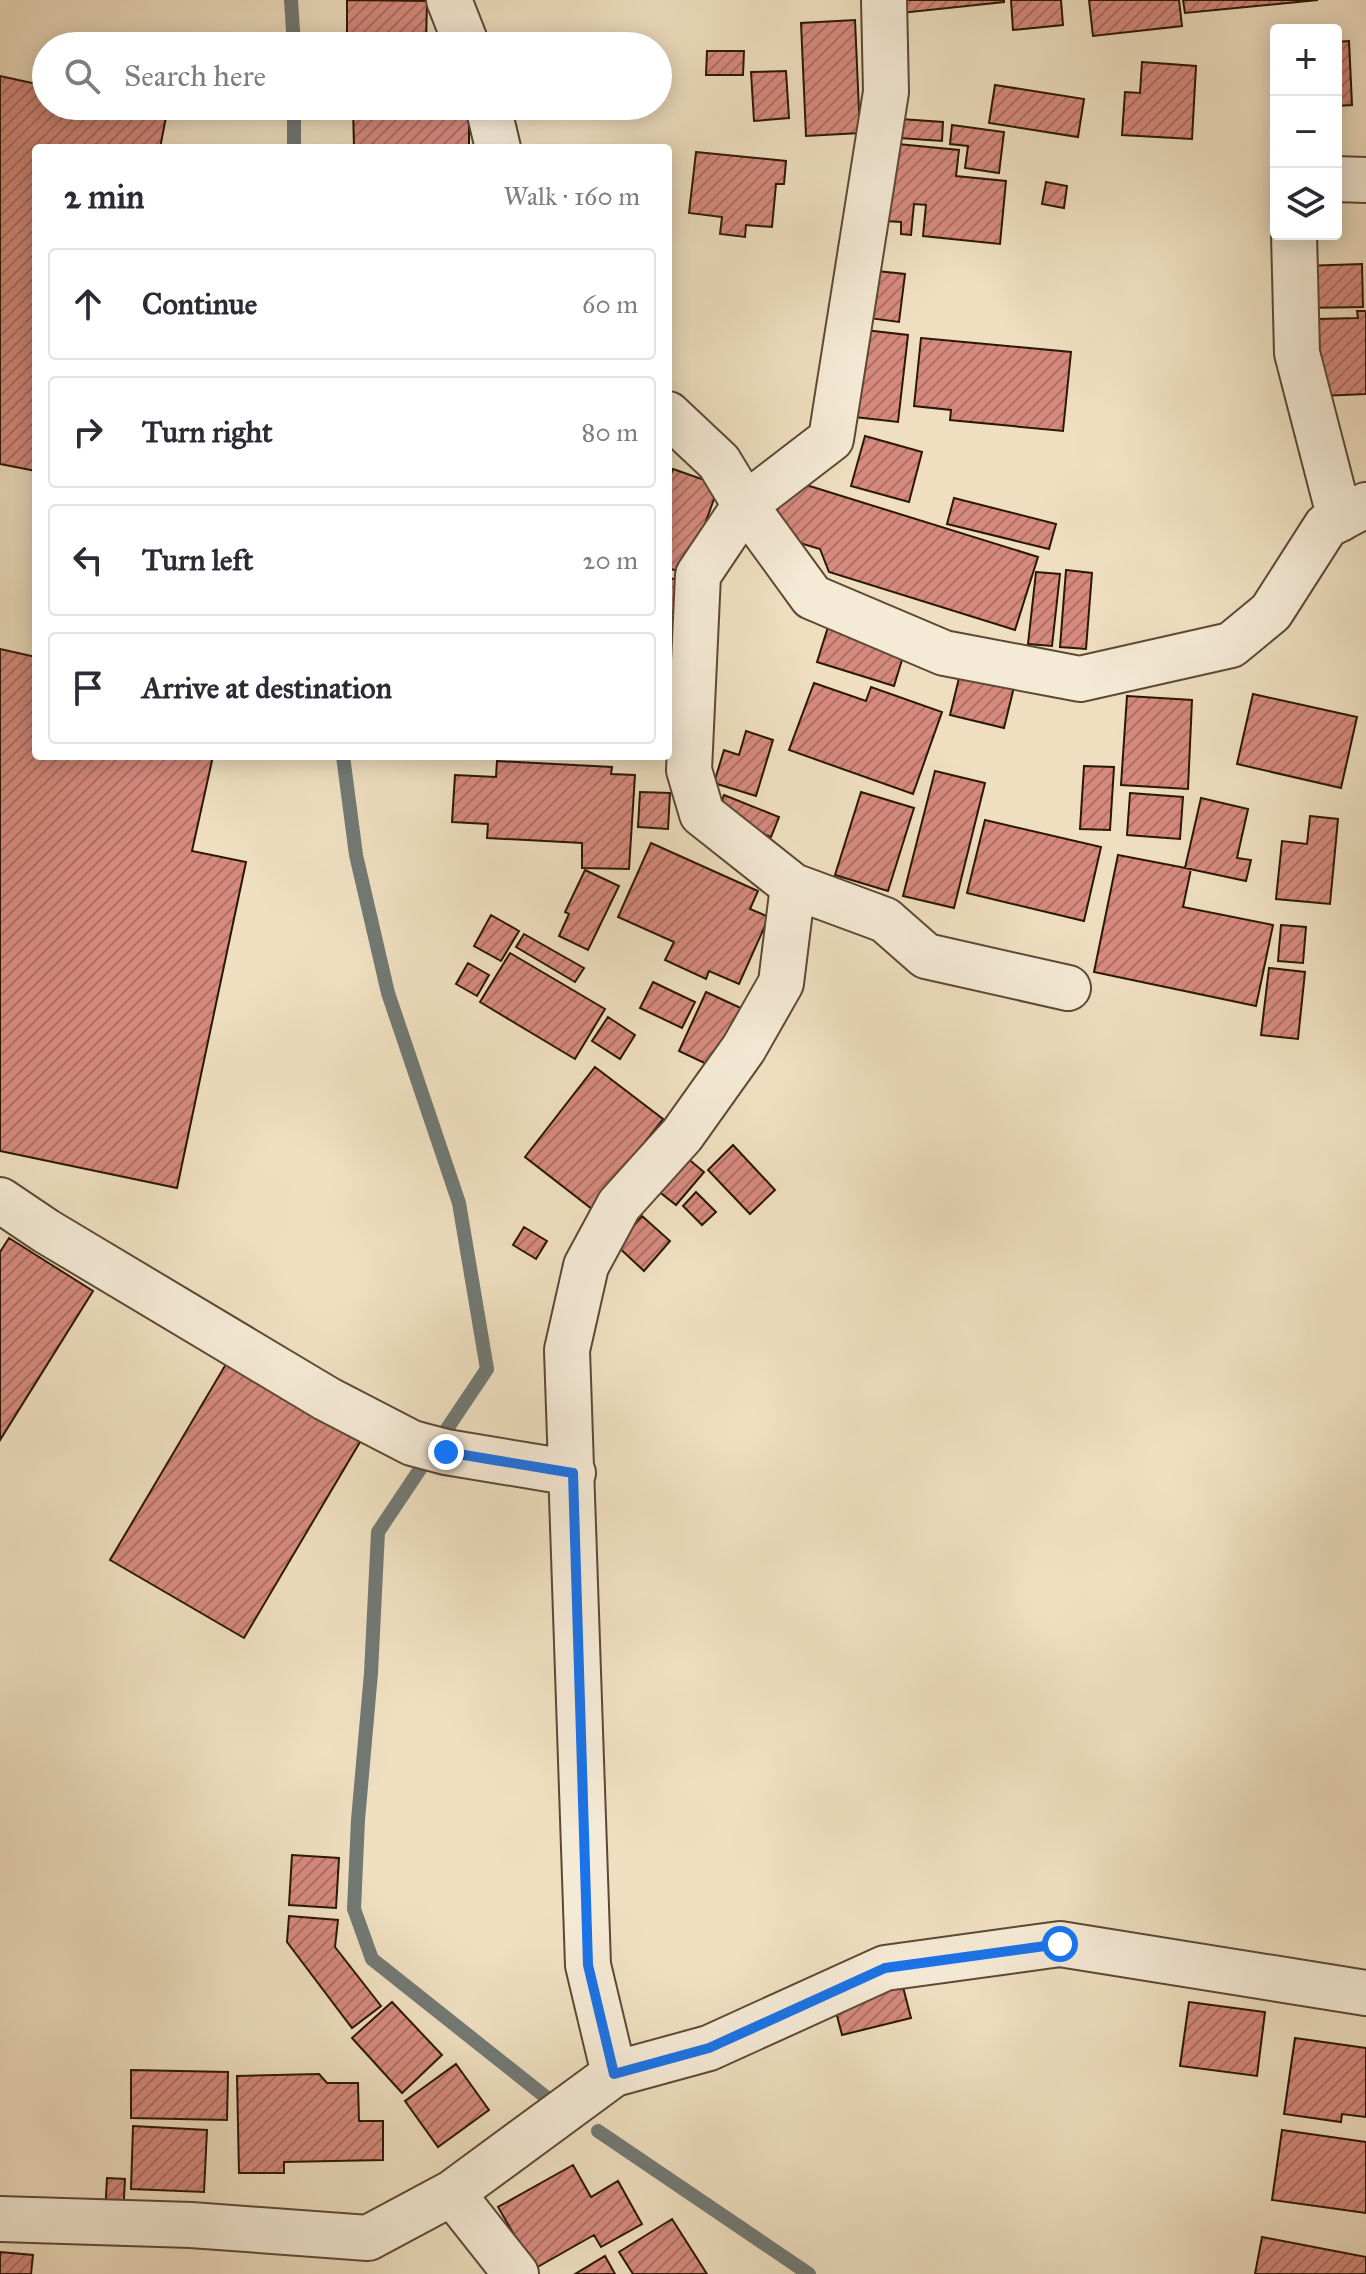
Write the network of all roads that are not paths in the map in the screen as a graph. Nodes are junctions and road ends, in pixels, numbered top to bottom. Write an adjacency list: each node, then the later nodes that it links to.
1 (449, 0): 3 (street)
2 (884, 0): 10 (street)
3 (462, 32)
4 (491, 120): 5 (street)
5 (497, 144)
6 (1342, 179): 7 (street)
7 (1366, 180)
8 (1294, 240): 11 (street)
9 (672, 418): 10 (street)
10 (745, 505): 11 (street); 12 (street)
11 (1353, 512)
12 (793, 886): 13 (street); 15 (street)
13 (1068, 988)
14 (0, 1200): 15 (street)
15 (573, 1473): 17 (street)
16 (1366, 1993): 17 (street)
17 (614, 2074): 18 (street)
18 (452, 2193): 20 (street); 21 (street)
19 (0, 2219): 20 (street)
20 (360, 2256)
21 (516, 2274)

